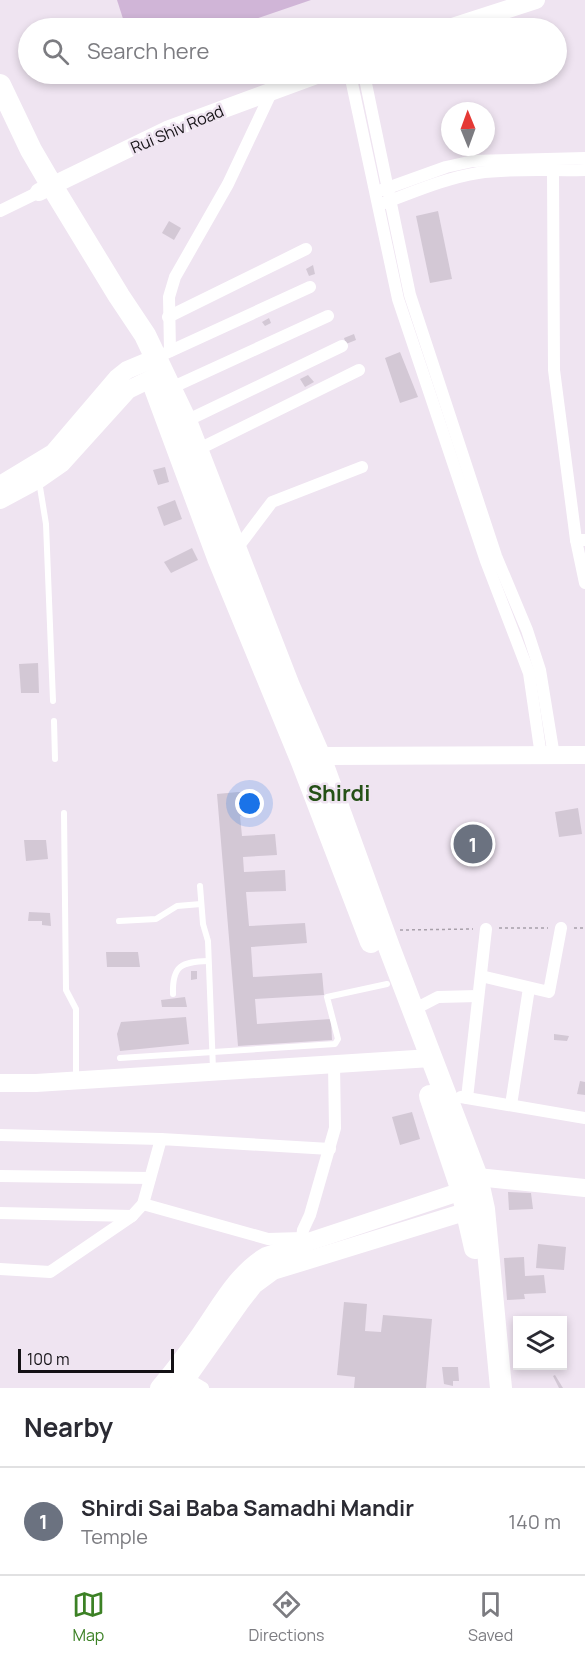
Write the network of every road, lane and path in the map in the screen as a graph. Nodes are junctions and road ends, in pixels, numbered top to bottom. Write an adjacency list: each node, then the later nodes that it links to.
1 (536, 0): 2 (street)
2 (480, 18)
3 (293, 84): 7 (street, Rui Shiv Road)
4 (352, 84): 14 (street)
5 (366, 84): 13 (street)
6 (0, 85): 12 (highway)
7 (272, 92): 12 (street, Rui Shiv Road); 19 (street)
8 (0, 120): 12 (highway)
9 (585, 158): 13 (street)
10 (585, 170): 11 (street)
11 (553, 171): 13 (street); 29 (street)
12 (46, 189): 15 (street); 21 (highway)
13 (390, 194): 14 (street); 35 (street)
14 (377, 199): 35 (street)
15 (0, 211)
16 (306, 249): 19 (street)
17 (310, 287): 21 (street)
18 (328, 316): 21 (street)
19 (168, 317): 21 (street)
20 (342, 346): 23 (street)
21 (160, 368): 23 (highway); 26 (street); 30 (highway)
22 (359, 370): 24 (street)
23 (186, 421): 24 (highway)
24 (197, 450): 30 (highway)
25 (362, 467): 30 (street)
26 (37, 473): 27 (street); 28 (street); 32 (lane)
27 (0, 485)
28 (0, 500)
29 (580, 540): 31 (street)
30 (227, 554): 37 (highway)
31 (585, 583)
32 (53, 701)
33 (54, 721): 36 (lane)
34 (585, 755): 35 (street)
35 (548, 756): 37 (street)
36 (55, 759)
37 (311, 760): 46 (highway); 50 (highway)
38 (63, 813): 56 (lane)
39 (200, 886): 40 (lane)
40 (201, 904): 41 (lane); 44 (lane)
41 (119, 921)
42 (486, 928): 45 (street)
43 (561, 928): 47 (street)
44 (208, 961): 48 (lane); 51 (lane)
45 (481, 976): 47 (street); 49 (street)
46 (387, 984): 51 (lane); 53 (highway)
47 (529, 988): 59 (street)
48 (173, 994)
49 (478, 996): 50 (street); 58 (street)
50 (413, 1010): 53 (highway)
51 (212, 1052): 52 (lane); 55 (lane)
52 (120, 1058)
53 (423, 1059): 54 (street); 58 (highway); 67 (highway)
54 (334, 1064): 55 (street); 63 (street)
55 (213, 1072): 56 (street)
56 (76, 1081): 57 (street)
57 (0, 1083)
58 (456, 1096): 59 (street); 67 (highway)
59 (511, 1105): 60 (street)
60 (585, 1118)
61 (0, 1135): 62 (street)
62 (161, 1139): 63 (street); 65 (street)
63 (330, 1149): 71 (street)
64 (0, 1176): 65 (street)
65 (150, 1179): 68 (street)
66 (585, 1188): 67 (street)
67 (470, 1194): 71 (street); 75 (highway); 76 (highway)
68 (143, 1204): 70 (street); 71 (street)
69 (0, 1213): 70 (street)
70 (132, 1216): 72 (street)
71 (303, 1248): 73 (street)
72 (0, 1269)
73 (186, 1381): 74 (street)
74 (159, 1388)
75 (487, 1388)
76 (501, 1388)

